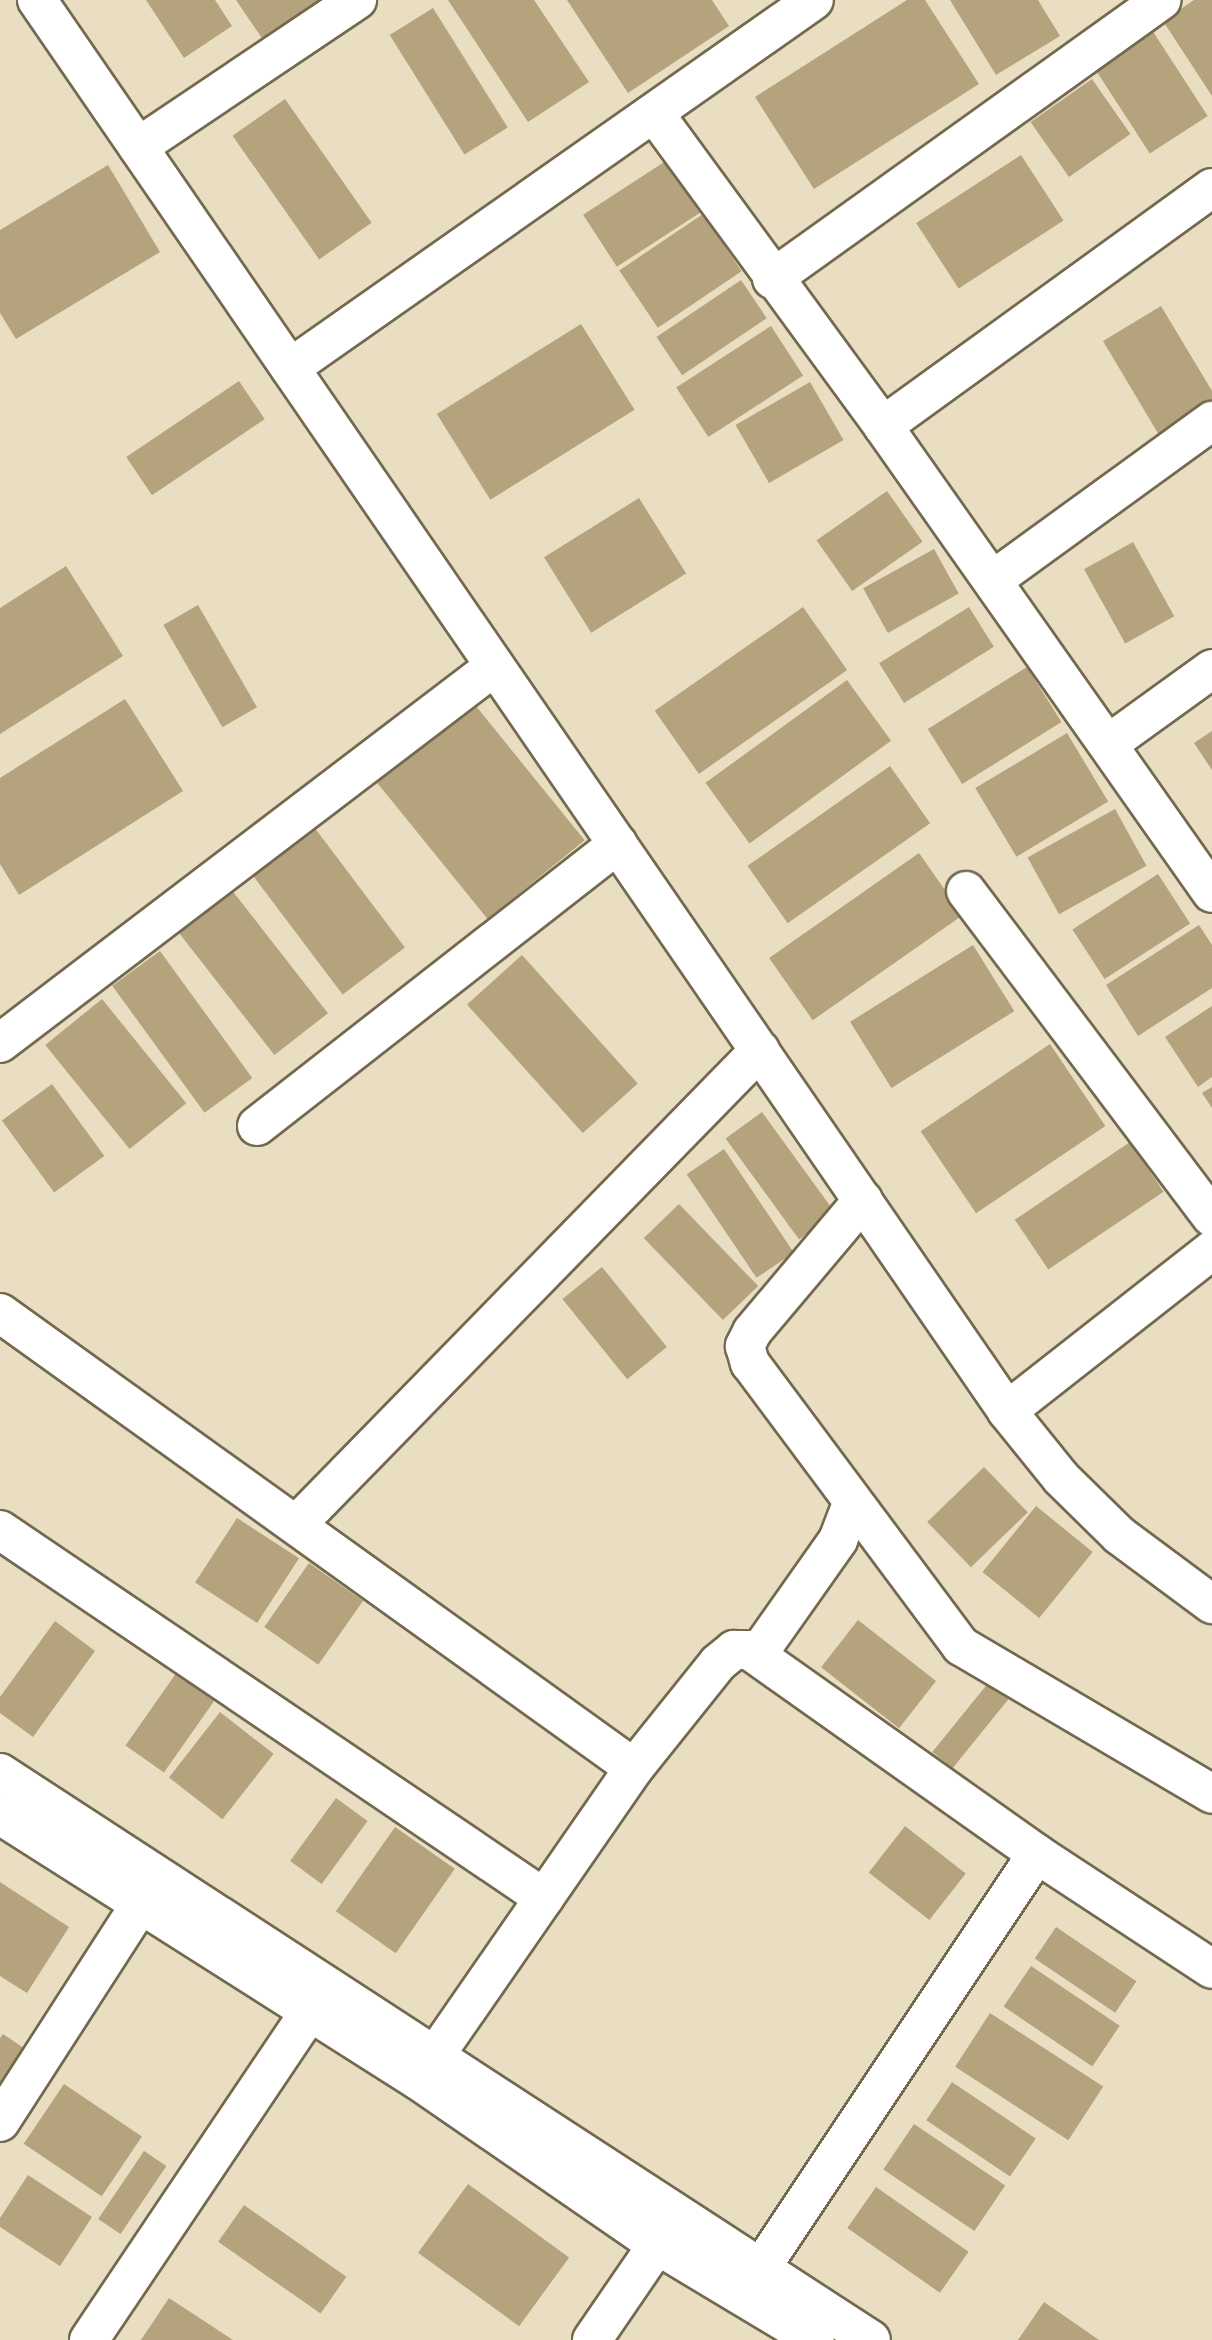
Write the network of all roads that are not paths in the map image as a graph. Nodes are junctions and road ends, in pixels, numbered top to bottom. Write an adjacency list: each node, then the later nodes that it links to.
1 (37, 0): 6 (street)
2 (357, 0): 6 (street)
3 (814, 0): 5 (street)
4 (1161, 0): 8 (street)
5 (654, 113): 8 (street); 9 (street)
6 (138, 147): 9 (street)
7 (1212, 188): 11 (street)
8 (772, 279): 11 (street)
9 (290, 368): 13 (street)
10 (1212, 421): 12 (street)
11 (883, 426): 12 (street)
12 (993, 580): 15 (street)
13 (495, 666): 16 (street); 19 (street)
14 (1212, 669): 15 (street)
15 (1108, 744): 18 (street)
16 (618, 844): 20 (street); 21 (street)
17 (966, 891): 23 (street)
18 (1212, 893)
19 (0, 1042)
20 (760, 1051): 22 (street); 28 (street)
21 (257, 1126)
22 (863, 1200): 26 (street); 27 (street)
23 (1212, 1217)
24 (1212, 1250): 26 (street)
25 (0, 1313): 28 (street)
26 (1007, 1411): 30 (street)
27 (852, 1504): 31 (street); 34 (street)
28 (296, 1525): 32 (street)
29 (0, 1530): 37 (street)
30 (1212, 1604)
31 (757, 1655): 32 (street); 36 (street)
32 (634, 1768): 37 (street)
33 (0, 1773): 40 (street)
34 (1212, 1794)
35 (0, 1815): 38 (street)
36 (1037, 1854): 39 (street); 44 (street)
37 (544, 1898): 41 (street)
38 (141, 1905): 40 (street); 42 (street)
39 (1212, 1969)
40 (318, 1999): 41 (street); 45 (street)
41 (427, 2068): 43 (street); 44 (street)
42 (0, 2122)
43 (657, 2245): 44 (street); 46 (street)
44 (752, 2282): 47 (street); 48 (street)
45 (89, 2340)
46 (592, 2340)
47 (815, 2340)
48 (871, 2340)

